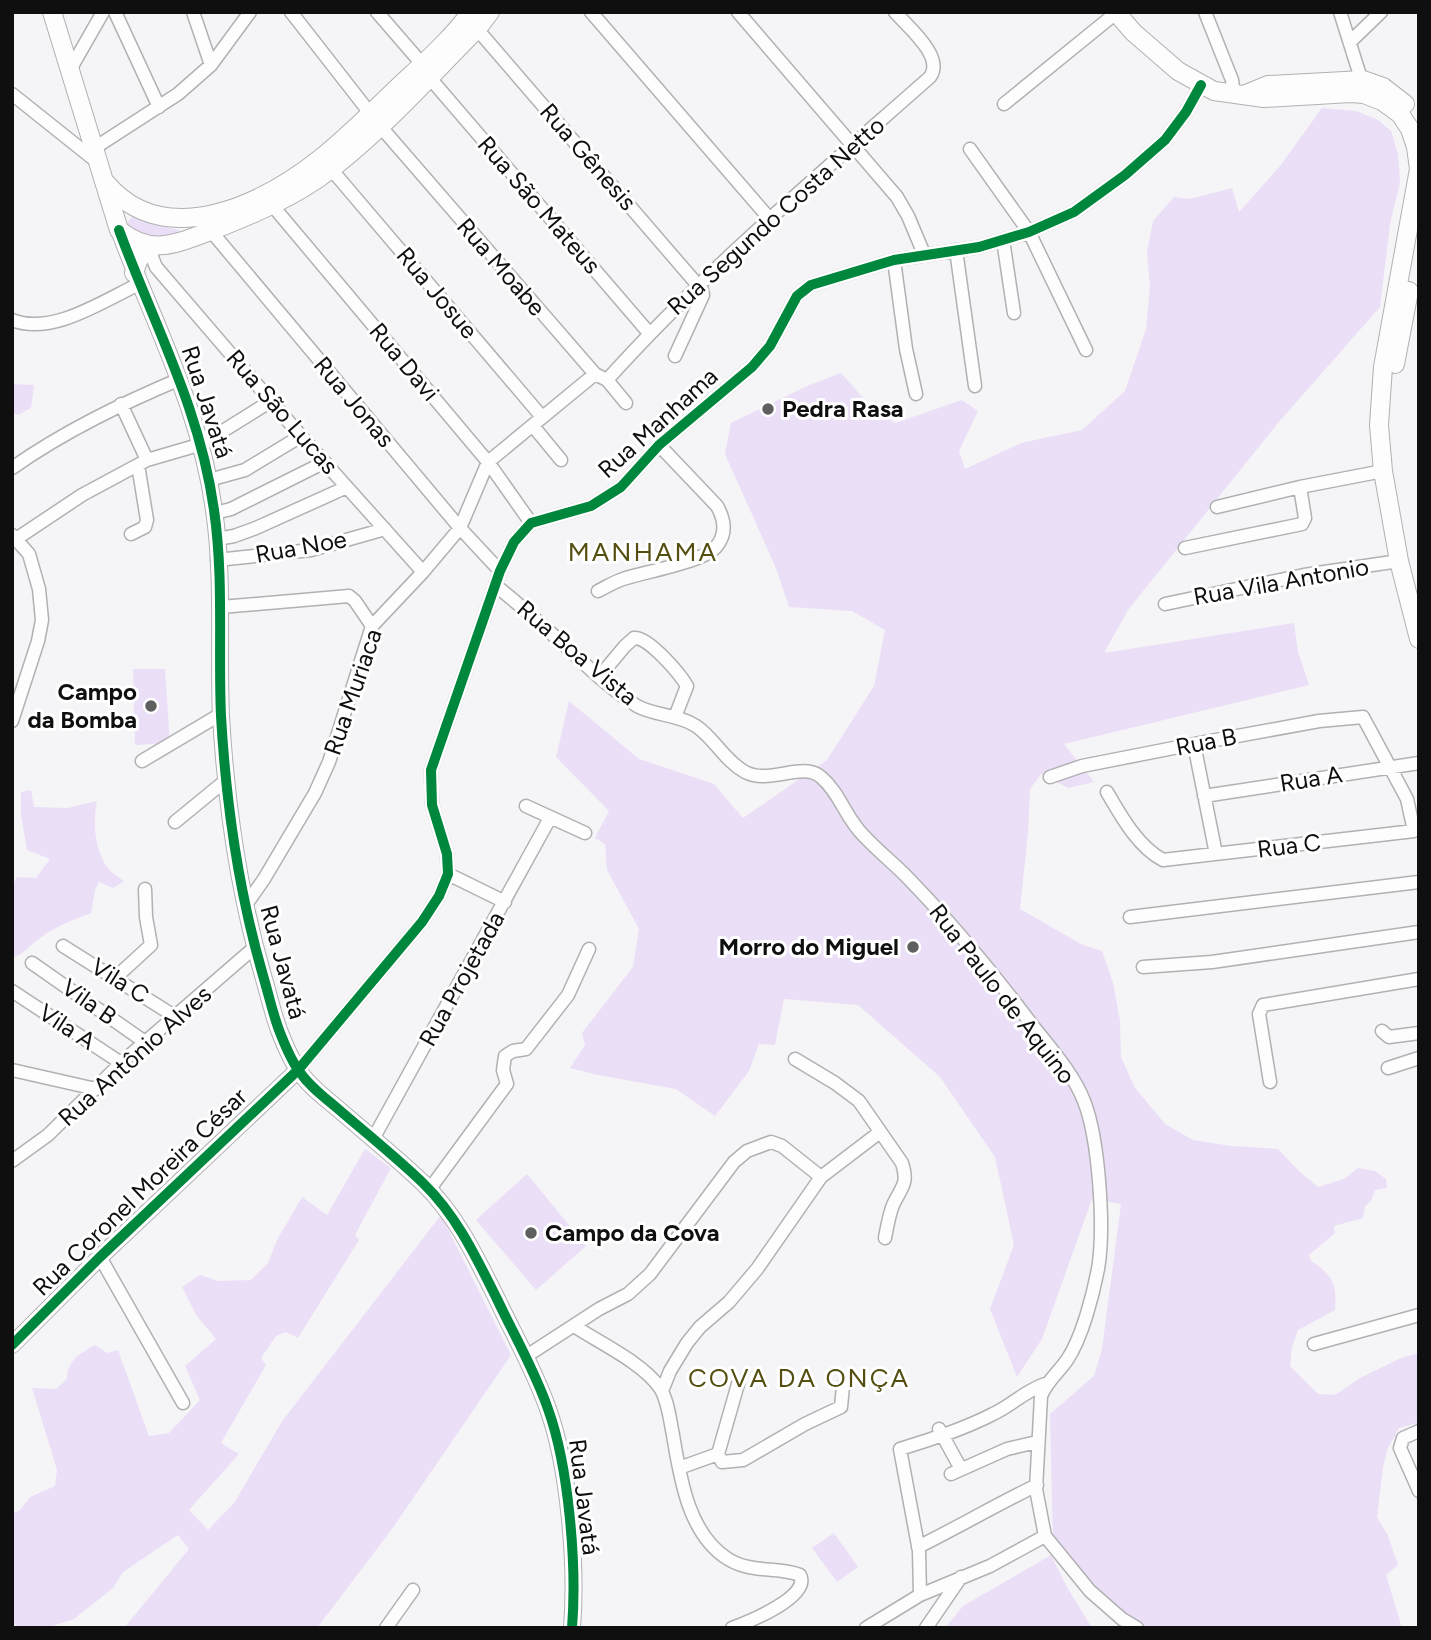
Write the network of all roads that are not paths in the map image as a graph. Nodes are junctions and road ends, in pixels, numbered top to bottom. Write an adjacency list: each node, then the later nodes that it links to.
1 (52, 12): 19 (main road)
2 (103, 12): 19 (street)
3 (115, 12): 26 (street)
4 (193, 12): 18 (street)
5 (250, 12): 18 (street)
6 (291, 12): 27 (street, Rua Moabe)
7 (377, 12): 20 (street, Rua São Mateus)
8 (490, 12): 16 (main road)
9 (591, 12): 35 (street)
10 (738, 12): 29 (street)
11 (895, 12): 29 (street, Rua Segundo Costa Netto)
12 (1205, 12): 24 (street)
13 (1340, 12): 17 (street)
14 (1381, 12): 17 (street)
15 (1116, 13): 22 (main road); 25 (street)
16 (470, 18): 20 (main road); 48 (street, Rua Gênesis)
17 (1351, 41): 21 (street)
18 (211, 65): 26 (street)
19 (71, 68): 31 (main road)
20 (426, 71): 27 (main road); 52 (street, Rua São Mateus)
21 (1362, 81): 24 (main road); 28 (main road); 49 (main road)
22 (1201, 85): 24 (main road); 39 (street, Rua Manhama)
23 (12, 94): 31 (street)
24 (1240, 94)
25 (1004, 104)
26 (159, 107): 31 (street)
27 (375, 120): 32 (main road); 36 (main road); 55 (street, Rua Moabe)
28 (1419, 123)
29 (852, 146): 35 (street, Rua Segundo Costa Netto); 45 (street)
30 (970, 149): 39 (street)
31 (97, 163): 34 (main road); 37 (main road)
32 (331, 169): 33 (main road); 62 (street, Rua Josue)
33 (272, 205): 38 (main road); 69 (street, Rua Davi)
34 (131, 206): 36 (main road); 37 (main road)
35 (769, 218): 48 (street, Rua Segundo Costa Netto)
36 (189, 219): 40 (main road)
37 (119, 230): 43 (main road); 47 (street, Rua Javatá)
38 (211, 231): 40 (main road); 78 (street, Rua Jonas)
39 (1029, 232): 42 (street, Rua Manhama); 53 (street)
40 (192, 237): 43 (main road)
41 (1419, 237): 49 (main road)
42 (1003, 240): 44 (street, Rua Manhama); 50 (street)
43 (150, 246): 47 (main road); 59 (street, Rua São Lucas)
44 (956, 250): 45 (street, Rua Manhama); 57 (street)
45 (924, 254): 46 (street, Rua Manhama)
46 (894, 260): 58 (street); 65 (street, Rua Manhama)
47 (137, 278): 51 (street); 56 (street, Rua Javatá)
48 (698, 286): 52 (street, Rua Segundo Costa Netto); 54 (street)
49 (1404, 286): 71 (main road); 89 (main road)
50 (1014, 313)
51 (12, 320)
52 (649, 333): 55 (street, Rua Segundo Costa Netto)
53 (1086, 351)
54 (675, 356)
55 (601, 377): 60 (street, Rua Moabe); 62 (street, Rua Muriaca)
56 (180, 379): 61 (street); 64 (street, Rua Javatá)
57 (975, 387)
58 (916, 394)
59 (271, 401): 63 (street, Rua São Lucas); 64 (street)
60 (626, 403)
61 (121, 404): 67 (street); 70 (street)
62 (537, 421): 66 (street, Rua Josue); 69 (street, Rua Muriaca)
63 (301, 436): 68 (street, Rua São Lucas); 72 (street)
64 (202, 444): 67 (street); 72 (street, Rua Javatá)
65 (659, 445): 77 (street, Rua Manhama); 90 (street)
66 (561, 460)
67 (142, 462): 80 (street); 81 (street)
68 (325, 462): 73 (street, Rua São Lucas); 76 (street)
69 (488, 462): 77 (street, Rua Davi); 78 (street, Rua Muriaca)
70 (12, 468)
71 (1383, 471): 74 (street); 85 (main road)
72 (209, 480): 76 (street, Rua Javatá)
73 (347, 487): 79 (street, Rua São Lucas); 82 (street)
74 (1300, 487): 75 (street); 83 (street)
75 (1217, 507)
76 (215, 513): 82 (street, Rua Javatá)
77 (531, 523): 86 (street)
78 (460, 528): 86 (street, Rua Jonas); 87 (street, Rua Muriaca)
79 (385, 529): 84 (street, Rua Noe); 87 (street, Rua São Lucas)
80 (131, 534)
81 (14, 537): 98 (street)
82 (217, 539): 84 (street, Rua Javatá)
83 (1185, 548)
84 (217, 560): 92 (street, Rua Javatá)
85 (1399, 561): 89 (main road); 91 (street, Rua Vila Antonio)
86 (500, 571): 88 (street)
87 (423, 572): 93 (street, Rua Muriaca)
88 (495, 585): 95 (street, Rua Boa Vista); 113 (street)
89 (1415, 589): 94 (main road)
90 (598, 591)
91 (1165, 604)
92 (221, 607): 93 (street); 96 (street, Rua Javatá)
93 (372, 626): 117 (street, Rua Muriaca)
94 (1419, 639)
95 (599, 677): 97 (street, Rua Boa Vista); 97 (street)
96 (221, 714): 100 (street); 105 (street, Rua Javatá)
97 (675, 717): 103 (street, Rua Boa Vista)
98 (12, 721)
99 (1194, 744): 102 (street, Rua B); 104 (street, Rua B); 107 (street)
100 (142, 761)
101 (1419, 763): 102 (street, Rua A)
102 (1390, 767): 107 (street, Rua A); 112 (street, Rua C)
103 (766, 778): 153 (street, Rua Paulo de Aquino)
104 (1050, 778)
105 (225, 780): 110 (street); 117 (street, Rua Javatá)
106 (1107, 792): 112 (street, Rua C)
107 (1204, 796): 112 (street)
108 (526, 806): 109 (street)
109 (550, 818): 111 (street); 116 (street, Rua Projetada)
110 (175, 822)
111 (585, 833)
112 (1216, 854)
113 (448, 874): 116 (street); 137 (street)
114 (1419, 882): 118 (street)
115 (145, 889): 125 (street)
116 (505, 902): 141 (street, Rua Projetada)
117 (245, 906): 121 (street, Rua Javatá)
118 (1130, 916)
119 (1419, 932): 124 (street)
120 (63, 946): 125 (street, Vila C)
121 (255, 947): 128 (street, Rua Antônio Alves); 137 (street, Rua Javatá)
122 (589, 949): 144 (street)
123 (32, 963): 131 (street, Vila B)
124 (1143, 967)
125 (115, 978): 128 (street, Vila C)
126 (1419, 979): 138 (street)
127 (12, 991): 134 (street, Vila A)
128 (176, 1017): 131 (street, Rua Antônio Alves)
129 (1382, 1031): 130 (street)
130 (1419, 1034)
131 (145, 1042): 134 (street, Rua Antônio Alves)
132 (1419, 1058): 135 (street)
133 (794, 1059): 140 (street)
134 (121, 1063): 139 (street, Rua Antônio Alves)
135 (1388, 1068)
136 (12, 1070): 139 (street)
137 (298, 1070): 141 (street, Rua Javatá); 146 (street, Rua Coronel Moreira César)
138 (1270, 1082)
139 (96, 1088): 142 (street, Rua Antônio Alves)
140 (880, 1132): 143 (street); 145 (street)
141 (373, 1139): 144 (street, Rua Javatá)
142 (12, 1161)
143 (821, 1177): 148 (street); 155 (street)
144 (429, 1190): 151 (street, Rua Javatá)
145 (885, 1238)
146 (100, 1257): 150 (street, Rua Coronel Moreira César); 156 (street)
147 (1419, 1315): 149 (street)
148 (574, 1326): 151 (street); 155 (street)
149 (1314, 1344)
150 (12, 1345)
151 (525, 1357): 171 (street, Rua Javatá)
152 (738, 1384): 160 (street)
153 (1045, 1384): 158 (street); 159 (street, Rua Paulo de Aquino)
154 (843, 1386): 160 (street)
155 (662, 1391): 161 (street)
156 (183, 1404)
157 (1419, 1431): 163 (street)
158 (941, 1432): 159 (street); 165 (street)
159 (1037, 1442): 162 (street, Rua Paulo de Aquino)
160 (718, 1454): 161 (street)
161 (679, 1468): 172 (street)
162 (1037, 1485): 164 (street, Rua Paulo de Aquino); 165 (street)
163 (1419, 1491)
164 (1045, 1536): 166 (street); 169 (street)
165 (918, 1547): 168 (street)
166 (961, 1577): 168 (street); 174 (street)
167 (414, 1590): 170 (street)
168 (920, 1595): 173 (street)
169 (1123, 1623): 175 (street)
170 (386, 1628)
171 (572, 1628)
172 (732, 1628)
173 (866, 1628)
174 (926, 1628)
175 (1137, 1628)

